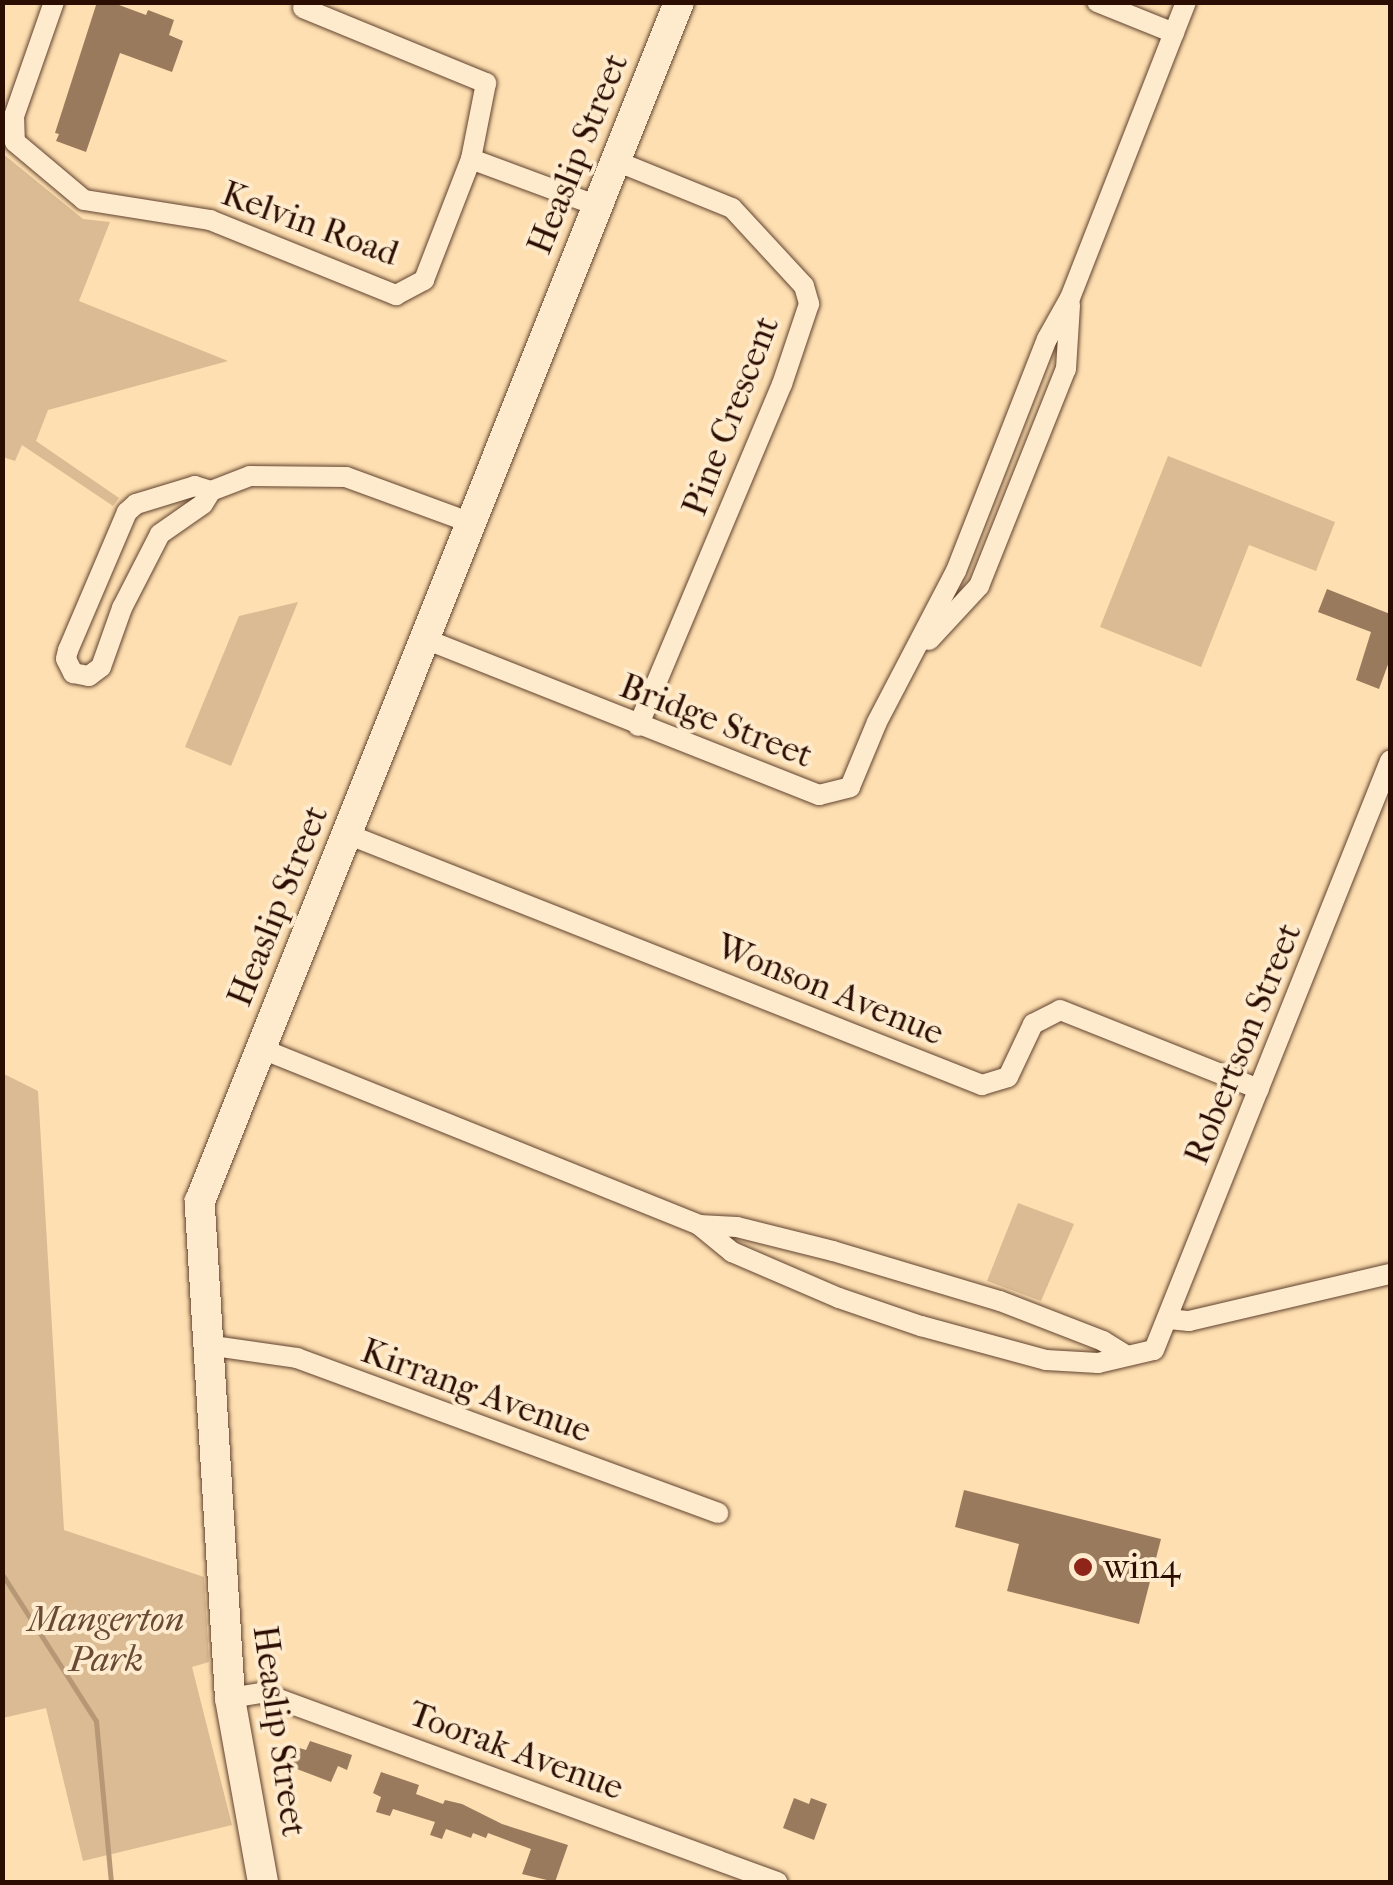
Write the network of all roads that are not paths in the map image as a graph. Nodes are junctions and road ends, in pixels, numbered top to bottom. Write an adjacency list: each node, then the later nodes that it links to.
1 (54, 2): 7 (street, Kelvin Road)
2 (678, 2): 8 (street, Heaslip Street)
3 (1098, 2): 6 (street)
4 (1186, 2): 6 (street, Bridge Street)
5 (302, 8): 7 (street)
6 (1174, 33): 13 (street, Bridge Street)
7 (472, 158): 9 (street)
8 (616, 161): 9 (street, Heaslip Street); 13 (street, Pine Crescent)
9 (598, 206): 11 (street, Heaslip Street)
10 (211, 491): 10 (street); 11 (street)
11 (472, 523): 12 (street, Heaslip Street)
12 (425, 639): 13 (street, Bridge Street); 15 (street, Heaslip Street)
13 (638, 726)
14 (1390, 760): 17 (street, Robertson Street)
15 (347, 834): 16 (street, Heaslip Street); 17 (street, Wonson Avenue)
16 (262, 1049): 18 (street); 21 (street, Heaslip Street)
17 (1259, 1089): 20 (street, Robertson Street)
18 (699, 1225): 22 (street); 22 (street)
19 (1390, 1274): 20 (street)
20 (1169, 1319): 22 (street, Robertson Street)
21 (207, 1344): 23 (street, Kirrang Avenue); 24 (street, Heaslip Street)
22 (1127, 1356)
23 (718, 1514)
24 (230, 1698): 25 (street, Heaslip Street); 26 (street, Toorak Avenue)
25 (263, 1882)
26 (777, 1882)

